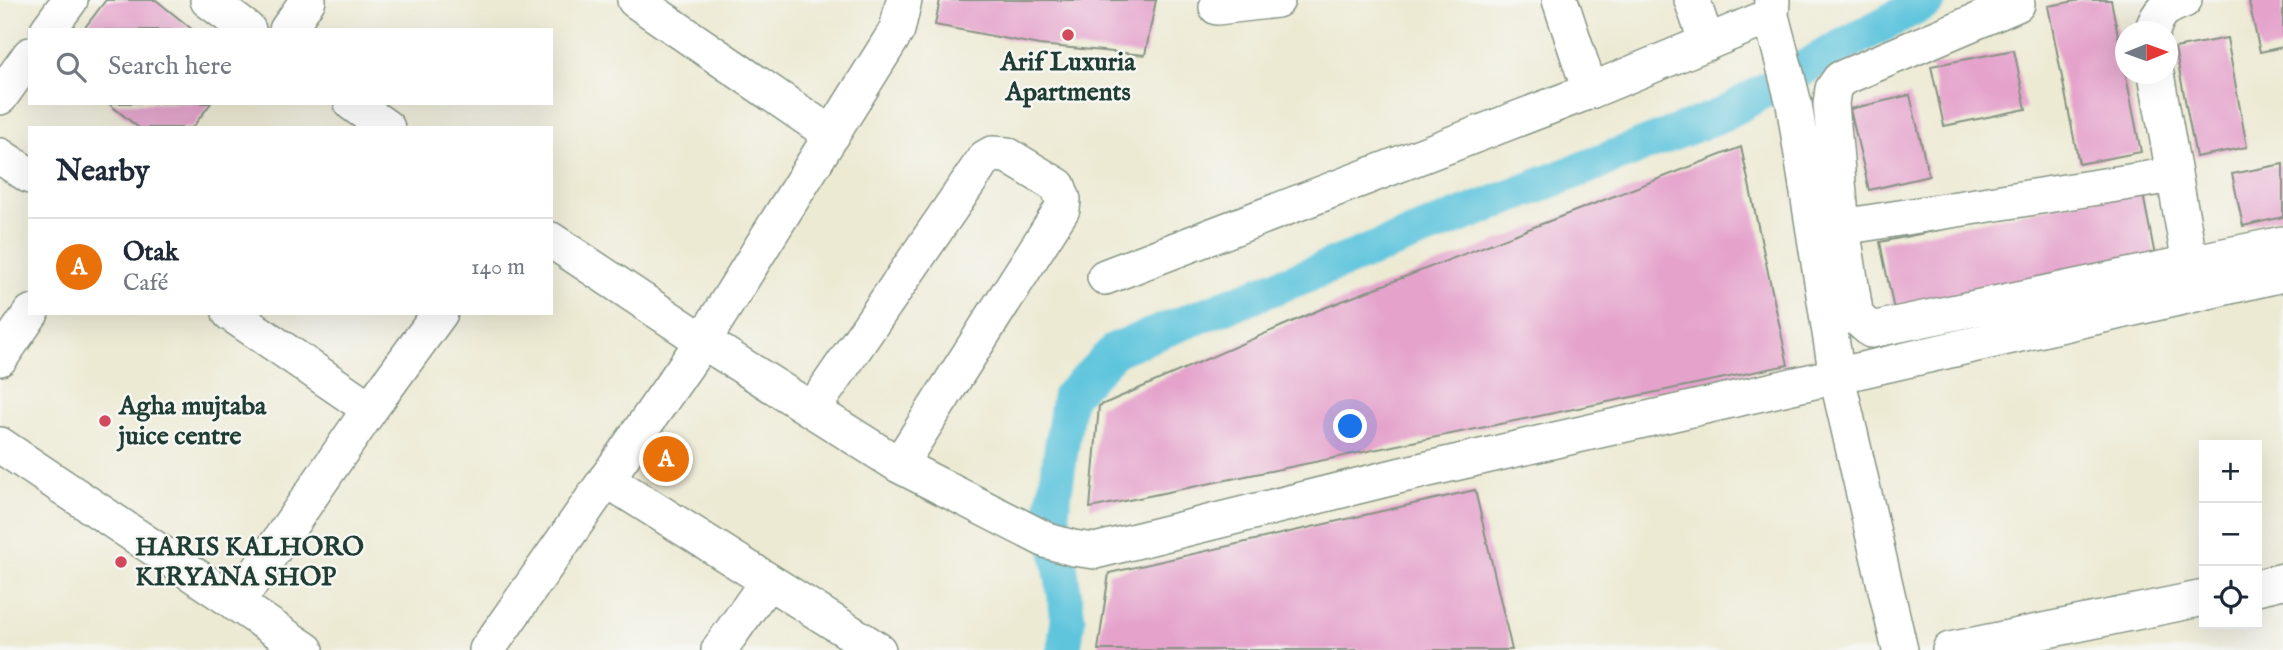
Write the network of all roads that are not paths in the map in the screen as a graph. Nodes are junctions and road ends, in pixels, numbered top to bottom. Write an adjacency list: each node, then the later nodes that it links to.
1 (70, 0): 14 (street)
2 (208, 0): 15 (street)
3 (308, 0): 16 (street)
4 (635, 0): 24 (street)
5 (1277, 0): 11 (street)
6 (1560, 0): 20 (street)
7 (1692, 0): 17 (street)
8 (2184, 0): 13 (street)
9 (901, 2): 24 (street)
10 (2017, 4): 28 (street)
11 (1217, 7)
12 (1771, 8): 17 (street); 39 (street)
13 (2155, 21)
14 (49, 28)
15 (245, 28)
16 (288, 28)
17 (1707, 43): 20 (street)
18 (28, 58): 21 (street)
19 (2158, 84): 27 (street)
20 (1590, 91): 33 (street)
21 (0, 97)
22 (355, 105): 23 (street)
23 (384, 126)
24 (832, 135): 37 (street)
25 (0, 156): 26 (street)
26 (28, 175)
27 (2174, 175): 28 (street); 31 (street)
28 (1842, 227): 31 (street)
29 (553, 241): 37 (street)
30 (2283, 244): 31 (street)
31 (2190, 263)
32 (2283, 274): 39 (street)
33 (1105, 277)
34 (30, 315): 38 (street)
35 (233, 315): 40 (street)
36 (439, 315): 40 (street)
37 (703, 341): 41 (street); 44 (street)
38 (0, 358)
39 (1837, 377): 43 (street); 54 (street)
40 (370, 409): 49 (street)
41 (812, 410): 43 (street); 43 (street)
42 (0, 445): 49 (street)
43 (899, 465)
44 (606, 479): 45 (street); 51 (street)
45 (768, 581): 52 (street); 53 (street)
46 (2283, 581): 47 (street)
47 (2262, 586)
48 (2199, 599): 55 (street)
49 (236, 604): 50 (street)
50 (306, 650)
51 (486, 650)
52 (719, 650)
53 (878, 650)
54 (1900, 650)
55 (1950, 650)

